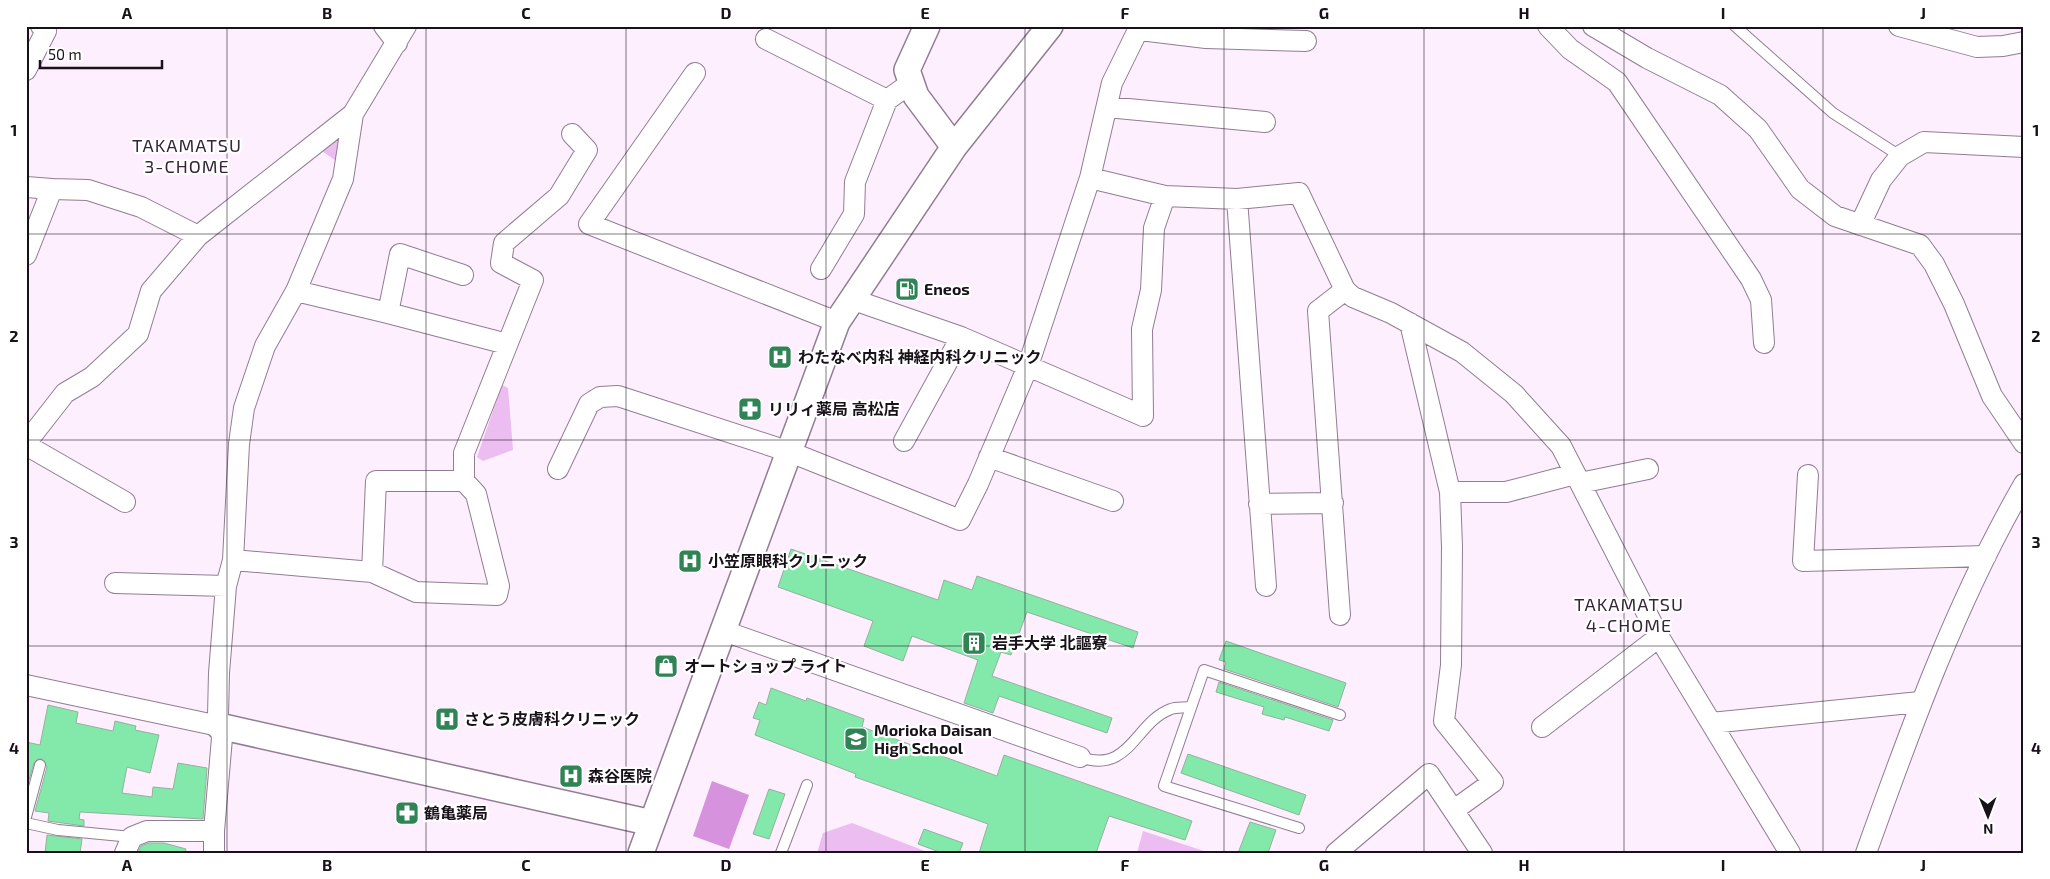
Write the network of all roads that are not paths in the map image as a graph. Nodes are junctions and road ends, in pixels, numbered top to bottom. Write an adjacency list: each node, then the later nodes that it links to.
1 (41, 26): 14 (street)
2 (384, 26): 10 (street)
3 (927, 26): 16 (street)
4 (1050, 26): 22 (street)
5 (1548, 26): 42 (street)
6 (1593, 26): 30 (street)
7 (1735, 26): 24 (lane)
8 (1899, 26): 13 (street)
9 (1140, 28): 12 (street); 18 (street)
10 (402, 35): 19 (street)
11 (766, 39): 17 (street)
12 (1306, 41)
13 (2024, 42)
14 (26, 70)
15 (695, 74): 39 (street)
16 (911, 83): 17 (street); 22 (street)
17 (887, 100): 33 (street)
18 (1107, 108): 20 (street); 25 (street)
19 (352, 114): 31 (street); 36 (street)
20 (1266, 122)
21 (572, 134): 43 (street)
22 (954, 147): 37 (street)
23 (2024, 147): 24 (street)
24 (1900, 156): 30 (street)
25 (1090, 178): 28 (street); 44 (street)
26 (26, 187): 27 (street)
27 (52, 189): 31 (street); 32 (street)
28 (1164, 196): 29 (street); 44 (street)
29 (1237, 199): 35 (street); 60 (street)
30 (1860, 225): 46 (street)
31 (198, 236): 47 (street)
32 (26, 256)
33 (821, 269)
34 (463, 275): 38 (street)
35 (1344, 290): 40 (street); 59 (street)
36 (296, 291): 38 (street); 62 (street)
37 (851, 299): 39 (street); 41 (street)
38 (388, 313): 43 (street)
39 (837, 322): 48 (street)
40 (1410, 323): 53 (street); 56 (street)
41 (960, 337): 44 (street); 45 (street)
42 (1764, 343)
43 (507, 344): 54 (street)
44 (1028, 366): 49 (street)
45 (904, 441)
46 (2024, 443)
47 (26, 444): 58 (street)
48 (790, 452): 49 (street); 51 (street); 68 (street)
49 (989, 457): 57 (street)
50 (1648, 469): 53 (street)
51 (558, 470)
52 (1808, 475): 61 (street)
53 (1577, 479): 56 (street); 69 (street)
54 (464, 481): 63 (street); 63 (street)
55 (2024, 484): 61 (street)
56 (1450, 492): 80 (street)
57 (1113, 501)
58 (125, 502)
59 (1333, 503): 60 (street); 67 (street)
60 (1259, 504): 66 (street)
61 (1986, 556): 71 (street)
62 (234, 560): 63 (street); 65 (street)
63 (372, 572)
64 (115, 582): 65 (street)
65 (226, 586): 75 (street)
66 (1266, 586)
67 (1340, 615)
68 (724, 631): 77 (street); 83 (street)
69 (1659, 637): 74 (street); 76 (street)
70 (26, 685): 75 (street)
71 (1920, 702): 74 (street); 93 (street)
72 (1190, 707): 73 (lane); 77 (lane); 84 (lane)
73 (1340, 715)
74 (1711, 723): 92 (street)
75 (219, 726): 83 (street); 85 (street)
76 (1542, 726)
77 (1080, 756)
78 (40, 766): 81 (lane)
79 (807, 785): 89 (lane)
80 (1454, 810): 90 (street); 91 (street)
81 (26, 817)
82 (26, 823): 86 (lane)
83 (652, 823): 88 (street)
84 (1299, 828)
85 (214, 831): 86 (street); 87 (street)
86 (129, 845)
87 (214, 853)
88 (641, 853)
89 (782, 853)
90 (1336, 853)
91 (1482, 853)
92 (1790, 853)
93 (1866, 853)

